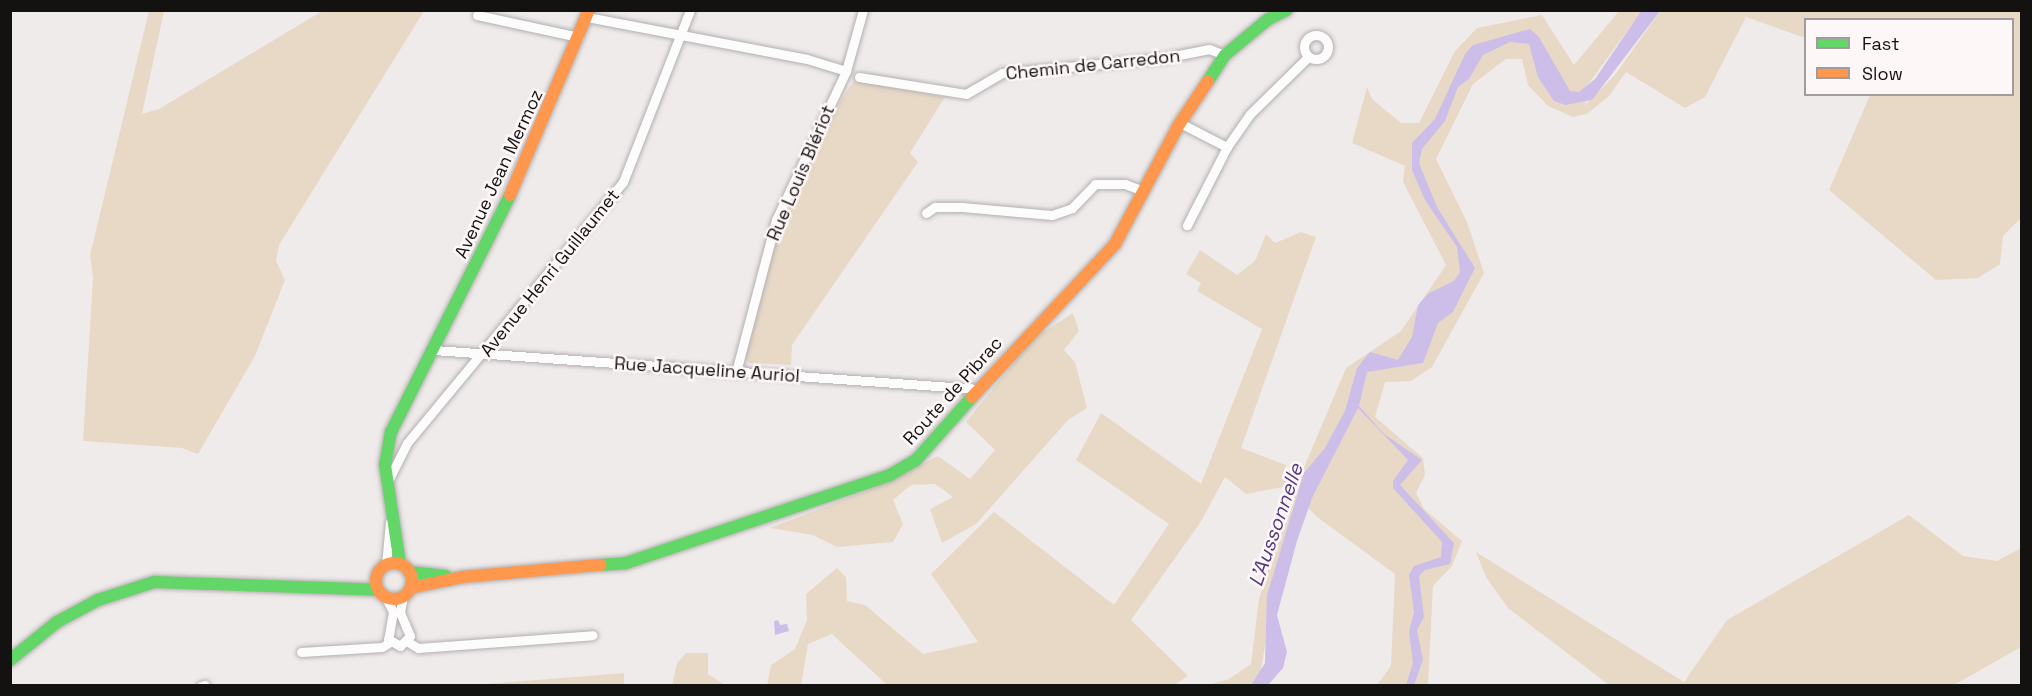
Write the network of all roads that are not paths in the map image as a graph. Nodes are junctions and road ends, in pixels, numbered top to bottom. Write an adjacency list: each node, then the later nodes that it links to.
1 (690, 10): 6 (street, Avenue Henri Guillaumet)
2 (863, 10): 10 (street, Rue Louis Blériot)
3 (1287, 10): 8 (main road, Route de Pibrac)
4 (588, 14): 6 (street); 7 (main road, Avenue Jean Mermoz)
5 (477, 15): 7 (street)
6 (681, 35): 10 (street); 18 (street, Avenue Henri Guillaumet)
7 (579, 37): 17 (main road, Avenue Jean Mermoz)
8 (1224, 55): 11 (street, Chemin de Carredon); 12 (main road, Route de Pibrac)
9 (1308, 57): 13 (street)
10 (846, 71): 19 (street, Rue Louis Blériot)
11 (859, 77)
12 (1180, 123): 13 (street); 14 (main road, Route de Pibrac)
13 (1227, 147): 16 (street)
14 (1143, 191): 15 (street); 20 (main road, Route de Pibrac)
15 (926, 213)
16 (1187, 225)
17 (434, 350): 18 (street, Rue Jacqueline Auriol); 21 (main road, Avenue Jean Mermoz)
18 (483, 354): 19 (street, Rue Jacqueline Auriol); 21 (street, Avenue Henri Guillaumet)
19 (736, 372): 20 (street, Rue Jacqueline Auriol)
20 (980, 390): 25 (main road, Route de Pibrac)
21 (388, 481): 22 (main road, Avenue Jean Mermoz)
22 (390, 520): 23 (main road, Avenue Jean Mermoz); 24 (street)
23 (404, 568): 24 (main road, Route de Pibrac); 25 (main road, Route de Pibrac); 27 (main road)
24 (382, 569): 26 (main road, Route de Pibrac); 28 (main road)
25 (462, 577): 27 (main road, Route de Pibrac)
26 (318, 586): 28 (main road, Route de Pibrac); 33 (main road, Route de Pibrac)
27 (406, 592): 28 (main road, Route de Pibrac); 31 (street)
28 (382, 593): 30 (street)
29 (593, 635): 31 (street)
30 (390, 642): 31 (street); 32 (street)
31 (408, 642)
32 (301, 652)
33 (10, 660)

